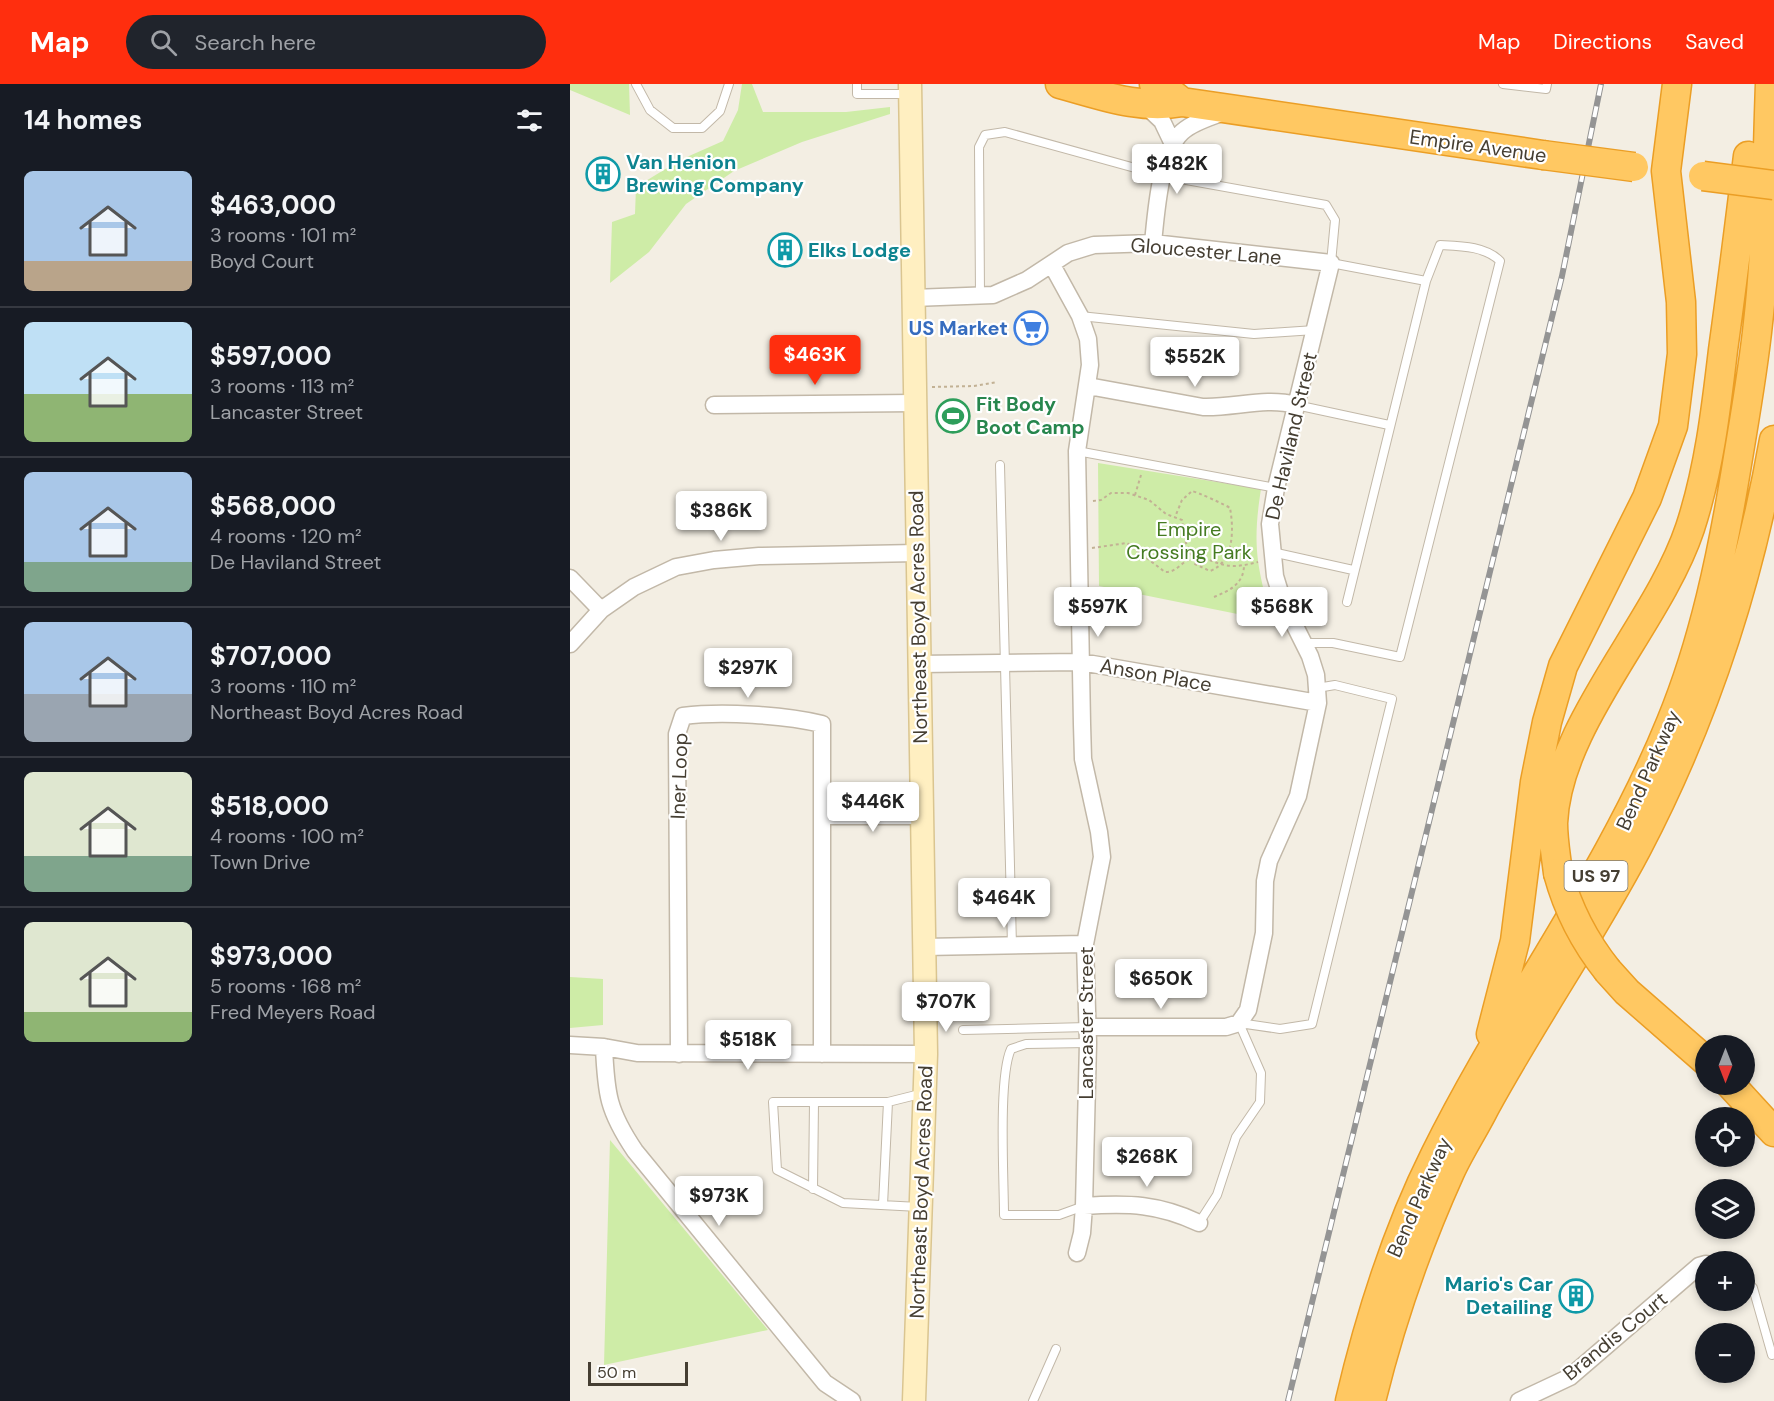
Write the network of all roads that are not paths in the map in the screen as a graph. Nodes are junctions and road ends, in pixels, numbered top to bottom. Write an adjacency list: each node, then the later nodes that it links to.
1 (636, 84): 2 (lane)
2 (729, 84)
3 (857, 84): 10 (lane)
4 (1060, 84): 12 (highway, Empire Avenue)
5 (1503, 84): 6 (lane)
6 (1547, 84)
7 (1677, 84): 15 (highway)
8 (1765, 84): 57 (highway, bridge)
9 (1770, 84): 61 (highway, Bend Parkway / US 97)
10 (910, 89): 23 (street, Northeast Boyd Acres Road)
11 (1184, 93): 12 (highway, Empire Avenue); 13 (highway, Empire Avenue)
12 (1149, 95): 14 (street)
13 (1230, 110): 14 (street); 15 (highway, Empire Avenue, bridge)
14 (1172, 142): 16 (street)
15 (1666, 171): 17 (highway, Empire Avenue, bridge); 61 (highway)
16 (1164, 176): 18 (street); 19 (lane); 22 (lane)
17 (1774, 185)
18 (1153, 243): 19 (street, Gloucester Lane); 20 (street, Gloucester Lane)
19 (1331, 262): 21 (lane); 25 (street, De Haviland Street)
20 (1052, 265): 22 (street, Gloucester Lane); 24 (street, Lancaster Street)
21 (1426, 281): 30 (lane); 41 (lane)
22 (980, 297): 23 (street, Gloucester Lane)
23 (914, 298): 27 (street, Northeast Boyd Acres Road)
24 (1080, 316): 25 (lane); 26 (street, Lancaster Street)
25 (1315, 330): 29 (street, De Haviland Street)
26 (1088, 386): 29 (street); 32 (street, Lancaster Street)
27 (915, 403): 28 (street); 35 (street, Northeast Boyd Acres Road)
28 (714, 405)
29 (1296, 405): 30 (lane); 34 (street, De Haviland Street)
30 (1389, 425): 37 (lane)
31 (1774, 440): 81 (highway, Bend Parkway / US 97)
32 (1077, 451): 34 (lane); 43 (street, Lancaster Street)
33 (1000, 465): 44 (lane)
34 (1276, 488): 36 (street, De Haviland Street)
35 (917, 553): 40 (street); 45 (street, Northeast Boyd Acres Road)
36 (1272, 556): 37 (lane); 41 (street, De Haviland Street)
37 (1353, 570): 39 (lane)
38 (570, 578): 40 (street)
39 (1347, 602)
40 (601, 610): 42 (street)
41 (1303, 642): 46 (street, De Haviland Street)
42 (570, 644)
43 (1081, 662): 44 (street, Anson Place); 46 (street, Anson Place); 49 (street, Lancaster Street)
44 (1005, 663): 45 (street, Anson Place); 50 (lane)
45 (920, 664): 48 (street, Northeast Boyd Acres Road)
46 (1318, 695): 52 (street, De Haviland Street); 52 (lane)
47 (824, 816): 48 (street); 58 (street, Iner Loop); 59 (street, Iner Loop)
48 (921, 816): 51 (street, Northeast Boyd Acres Road)
49 (1085, 944): 50 (street); 54 (street, Lancaster Street)
50 (1012, 946): 51 (street)
51 (924, 947): 60 (street, Northeast Boyd Acres Road)
52 (1239, 1023): 54 (street); 71 (lane)
53 (963, 1030): 54 (lane)
54 (1088, 1035): 69 (street, Lancaster Street); 69 (lane)
55 (570, 1045): 56 (street)
56 (604, 1047): 58 (street); 77 (street)
57 (1695, 1052)
58 (679, 1054): 59 (street)
59 (822, 1054): 60 (street)
60 (926, 1054): 62 (street, Northeast Boyd Acres Road)
61 (1484, 1064): 80 (highway, Bend Parkway / US 97)
62 (924, 1092): 65 (lane); 70 (street, Northeast Boyd Acres Road)
63 (1740, 1095): 66 (highway)
64 (814, 1102): 65 (lane); 67 (lane); 67 (lane)
65 (888, 1102): 68 (lane)
66 (1774, 1132)
67 (813, 1189): 68 (lane)
68 (883, 1205): 70 (lane)
69 (1084, 1206): 71 (street); 72 (street, Lancaster Street)
70 (920, 1208): 78 (street, Northeast Boyd Acres Road)
71 (1199, 1223)
72 (1077, 1253)
73 (1695, 1269): 82 (street, Brandis Court)
74 (1755, 1295): 76 (lane)
75 (1056, 1349): 79 (lane)
76 (1772, 1354)
77 (852, 1401)
78 (914, 1401)
79 (1033, 1401)
80 (1350, 1401)
81 (1371, 1401)
82 (1519, 1401)

